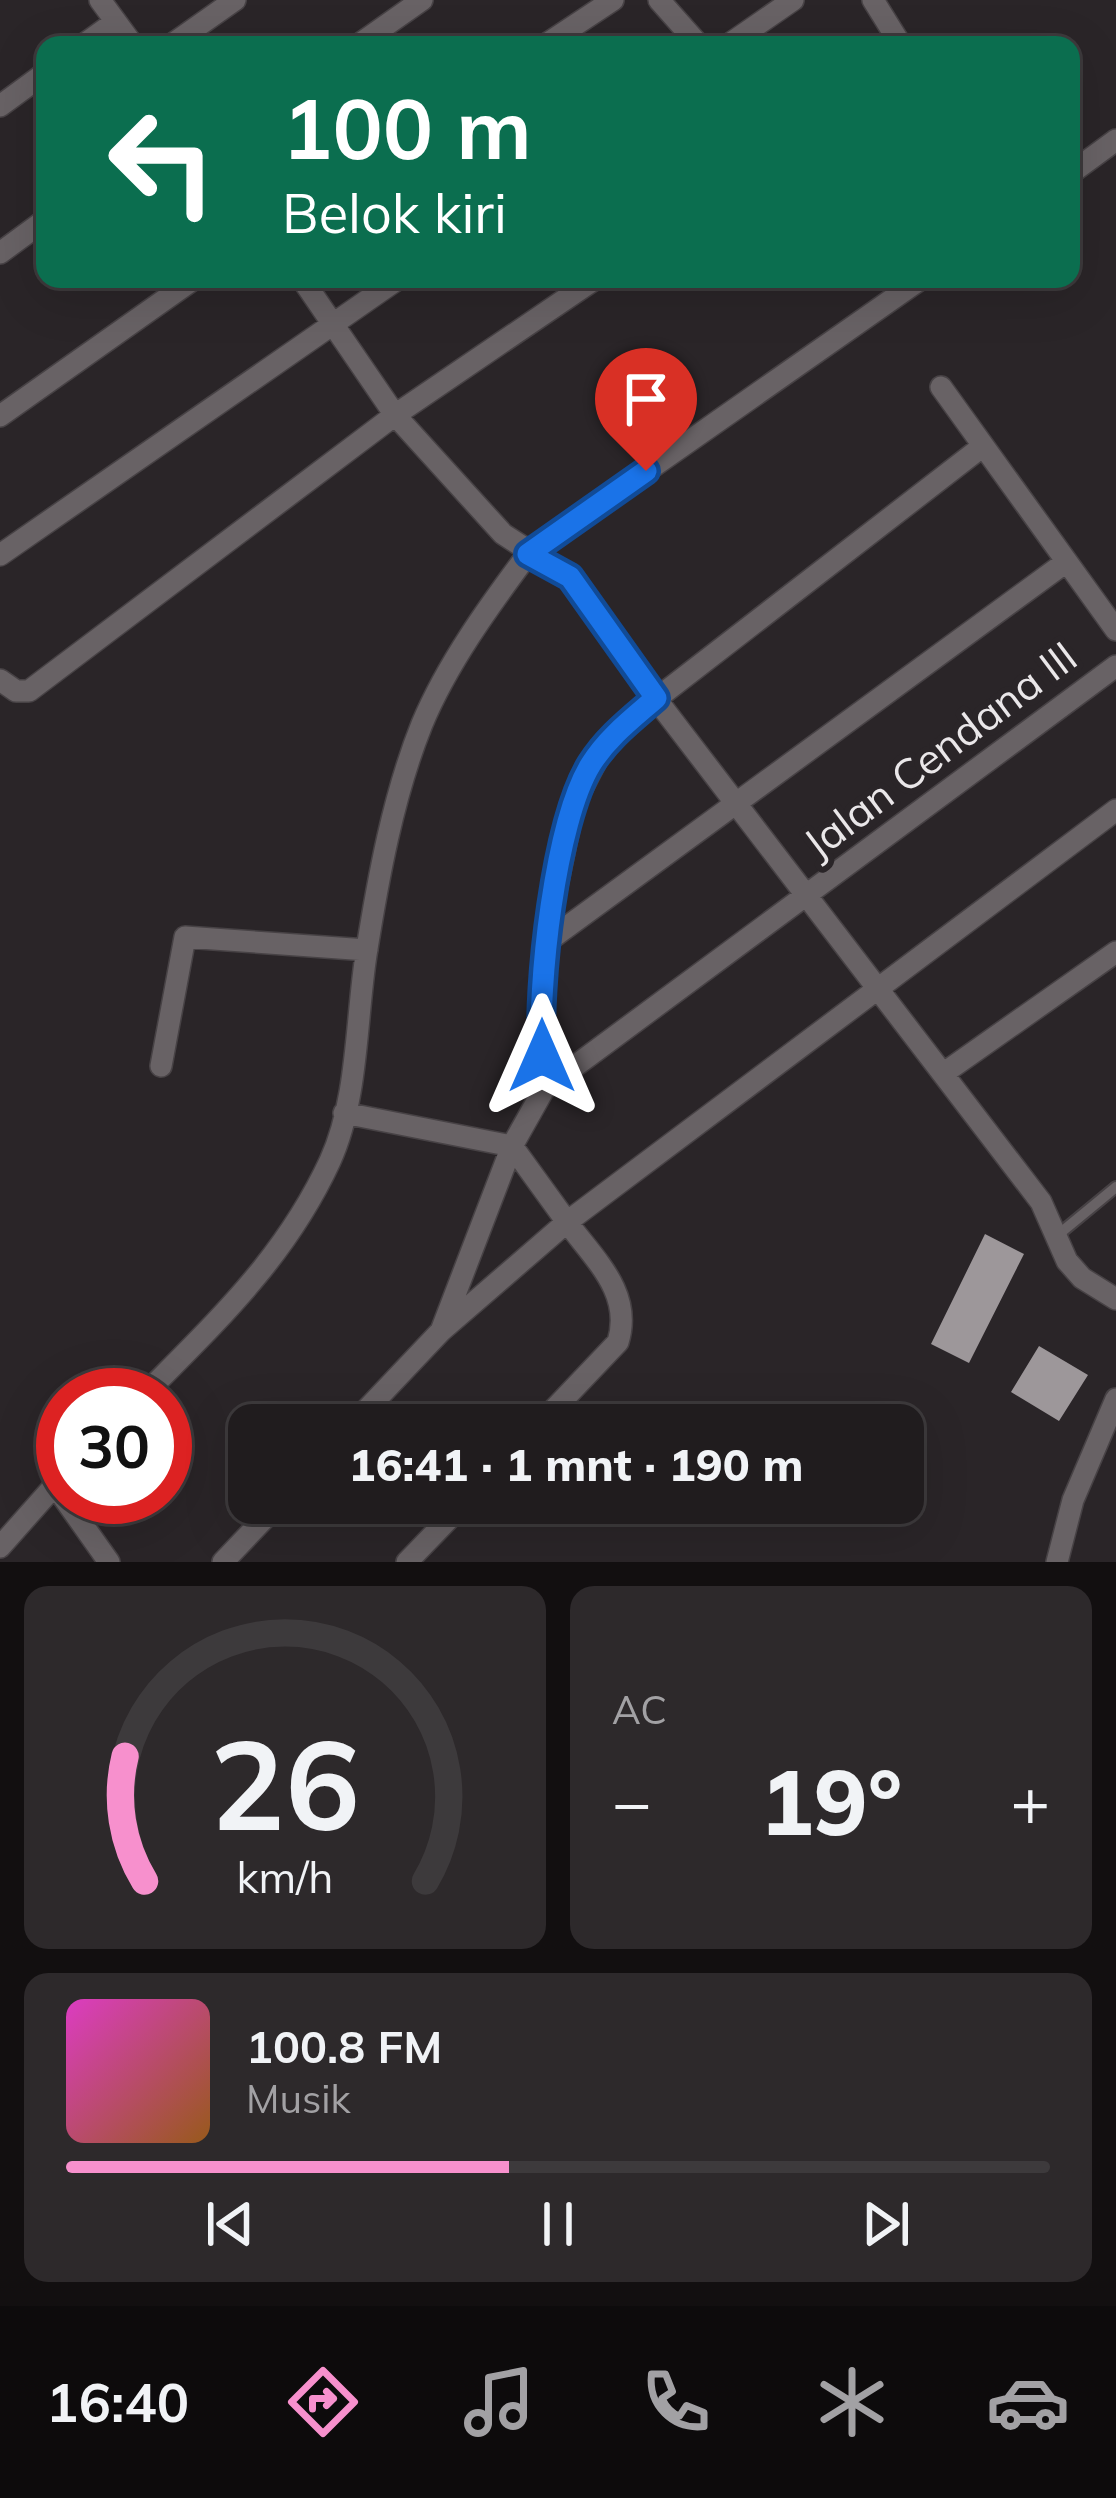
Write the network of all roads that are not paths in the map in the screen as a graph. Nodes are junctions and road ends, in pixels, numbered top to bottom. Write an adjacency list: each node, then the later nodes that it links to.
1 (100, 0): 8 (street)
2 (235, 0): 11 (street)
3 (422, 0): 12 (street)
4 (614, 0): 13 (street)
5 (659, 0): 14 (street)
6 (794, 0): 15 (street)
7 (873, 0): 16 (street)
8 (115, 22): 9 (street); 10 (street)
9 (96, 36)
10 (126, 36)
11 (184, 36)
12 (371, 36)
13 (559, 36)
14 (691, 36)
15 (741, 36)
16 (895, 36)
17 (36, 80): 18 (street)
18 (0, 106)
19 (1116, 140): 20 (street)
20 (1080, 166)
21 (36, 227): 22 (street)
22 (0, 253)
23 (181, 288): 31 (street)
24 (308, 288): 28 (street)
25 (385, 288): 28 (street)
26 (582, 288): 30 (street)
27 (908, 288): 33 (street)
28 (333, 325): 30 (street); 34 (street)
29 (941, 387): 32 (street)
30 (395, 415): 33 (street); 38 (street)
31 (0, 416)
32 (982, 446): 35 (street); 39 (street)
33 (528, 554): 39 (street); 44 (street)
34 (0, 555)
35 (1066, 562): 36 (street); 40 (street)
36 (1116, 630)
37 (1116, 666): 42 (street, Jalan Cendana III)
38 (0, 680)
39 (656, 698): 40 (street); 43 (street)
40 (736, 801): 42 (street); 43 (street)
41 (1116, 810): 46 (street)
42 (811, 897): 46 (street); 49 (street, Jalan Cendana III)
43 (545, 943): 49 (street)
44 (367, 950): 47 (street); 50 (street)
45 (1116, 952): 48 (street)
46 (877, 986): 48 (street); 53 (street)
47 (161, 1066)
48 (944, 1073): 54 (street)
49 (544, 1089): 51 (street)
50 (344, 1113): 51 (street); 57 (street)
51 (512, 1146): 53 (street); 56 (street)
52 (1116, 1187): 54 (lane)
53 (567, 1222): 56 (street); 60 (street)
54 (1059, 1234): 55 (street)
55 (1116, 1299)
56 (441, 1331): 59 (street)
57 (171, 1368)
58 (1116, 1400): 69 (street)
59 (372, 1404)
60 (559, 1404)
61 (36, 1508): 65 (street)
62 (84, 1524): 66 (street)
63 (258, 1524): 67 (street)
64 (444, 1524): 68 (street)
65 (0, 1547)
66 (109, 1562)
67 (223, 1562)
68 (407, 1562)
69 (1057, 1562)

